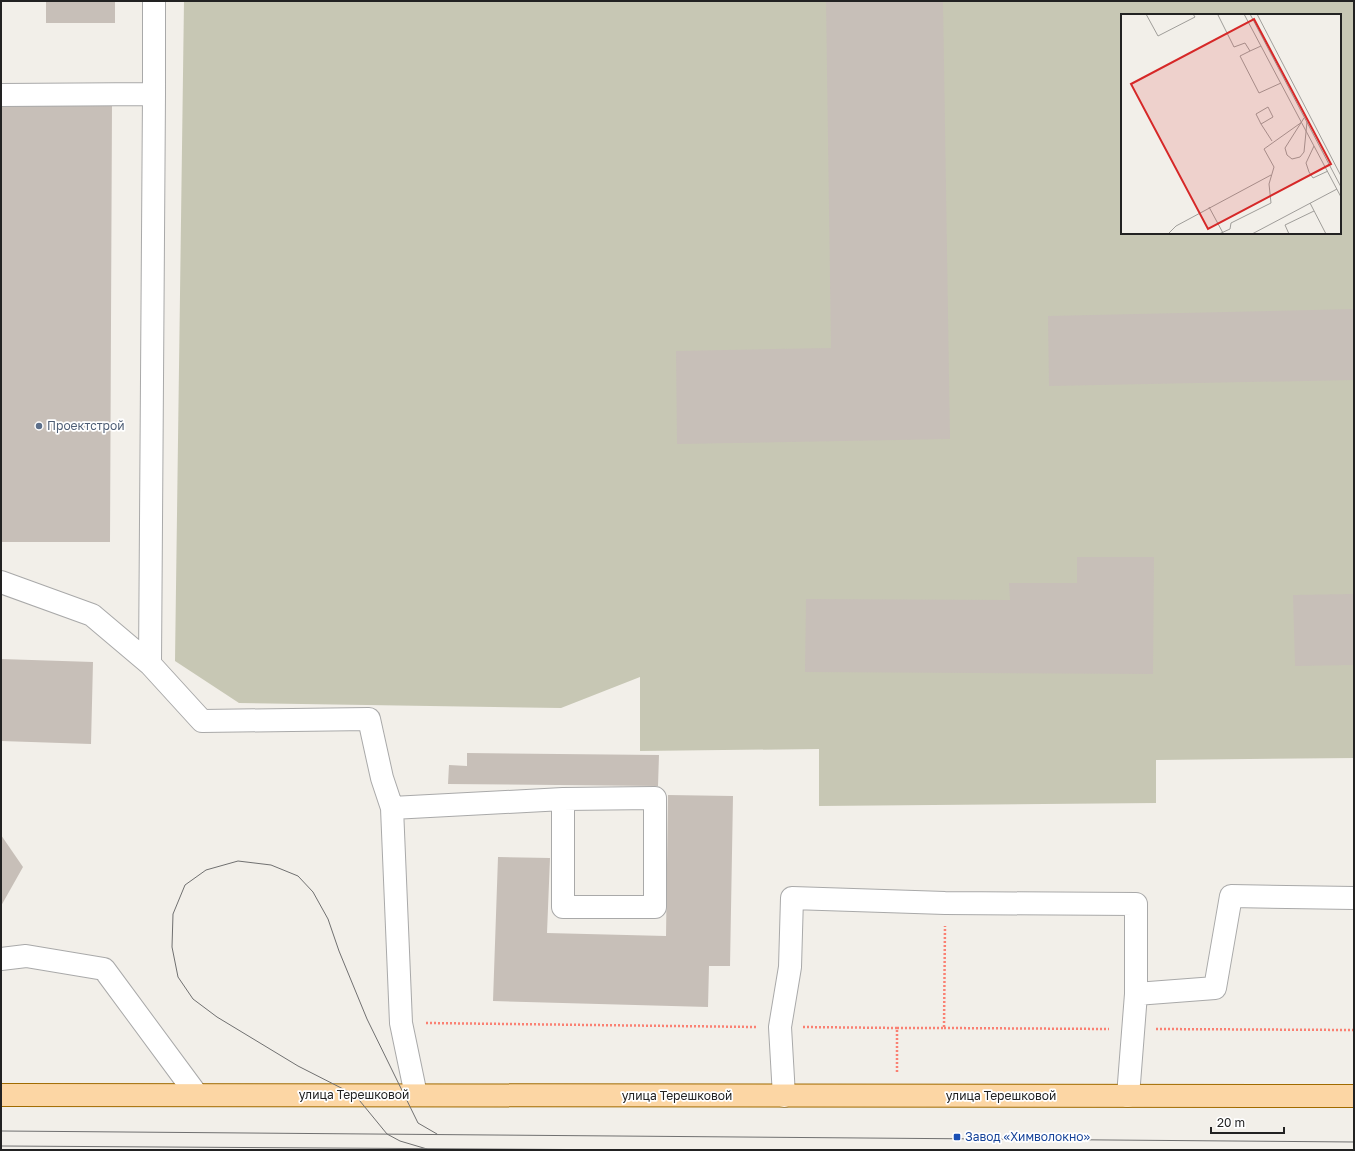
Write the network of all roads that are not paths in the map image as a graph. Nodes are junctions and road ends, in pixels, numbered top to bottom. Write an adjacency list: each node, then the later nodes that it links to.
1 (154, 1): 2 (lane)
2 (154, 94): 3 (lane); 5 (lane)
3 (1, 95)
4 (1, 582): 5 (lane)
5 (150, 664): 7 (lane)
6 (563, 798): 6 (lane); 7 (lane)
7 (392, 808): 13 (lane)
8 (1354, 898): 10 (lane)
9 (1, 959): 12 (lane)
10 (1136, 994): 14 (lane); 15 (lane)
11 (1, 1095): 12 (main road, улица Терешковой)
12 (197, 1096): 13 (main road, улица Терешковой)
13 (416, 1096): 14 (main road, улица Терешковой)
14 (784, 1096): 15 (main road, улица Терешковой)
15 (1128, 1096): 16 (main road, улица Терешковой)
16 (1354, 1096)

